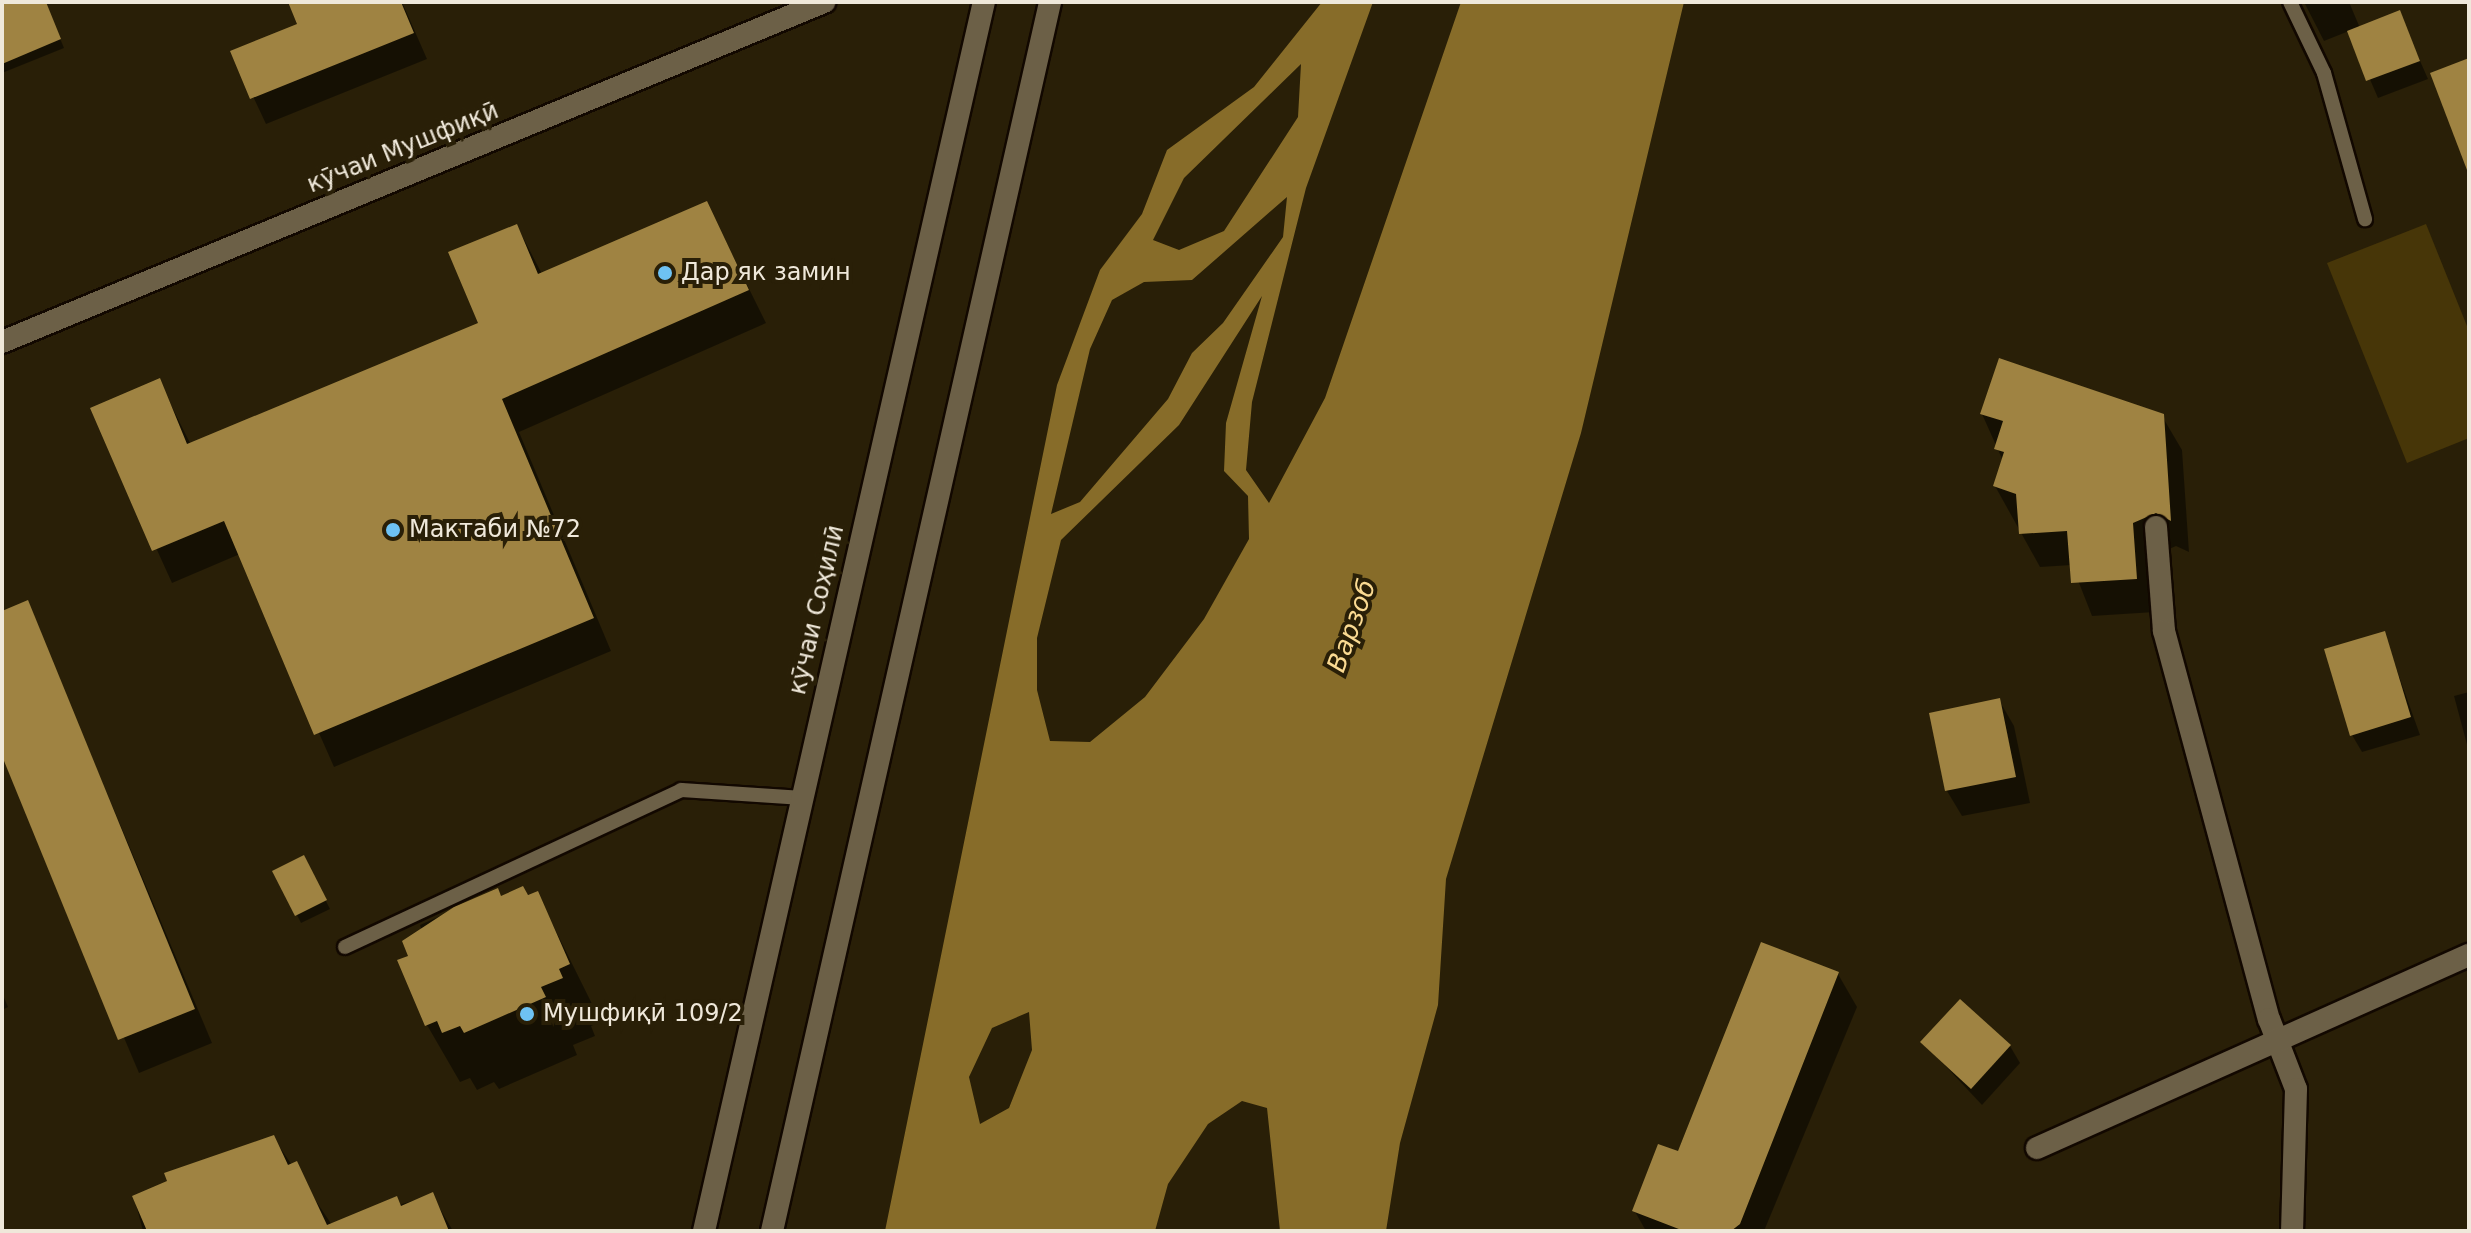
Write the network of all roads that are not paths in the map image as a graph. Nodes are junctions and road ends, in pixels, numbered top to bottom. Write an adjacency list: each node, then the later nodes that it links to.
1 (824, 2): 6 (main road, кӯчаи Мушфиқӣ)
2 (984, 2): 8 (main road, кӯчаи Соҳилӣ)
3 (1050, 2): 14 (main road)
4 (2290, 2): 5 (lane)
5 (2365, 219)
6 (2, 342)
7 (2156, 527): 11 (main road)
8 (800, 798): 9 (lane); 13 (main road, кӯчаи Соҳилӣ)
9 (345, 947)
10 (2469, 955): 11 (main road)
11 (2276, 1037): 12 (main road); 15 (main road)
12 (2037, 1148)
13 (704, 1231)
14 (772, 1231)
15 (2292, 1231)

